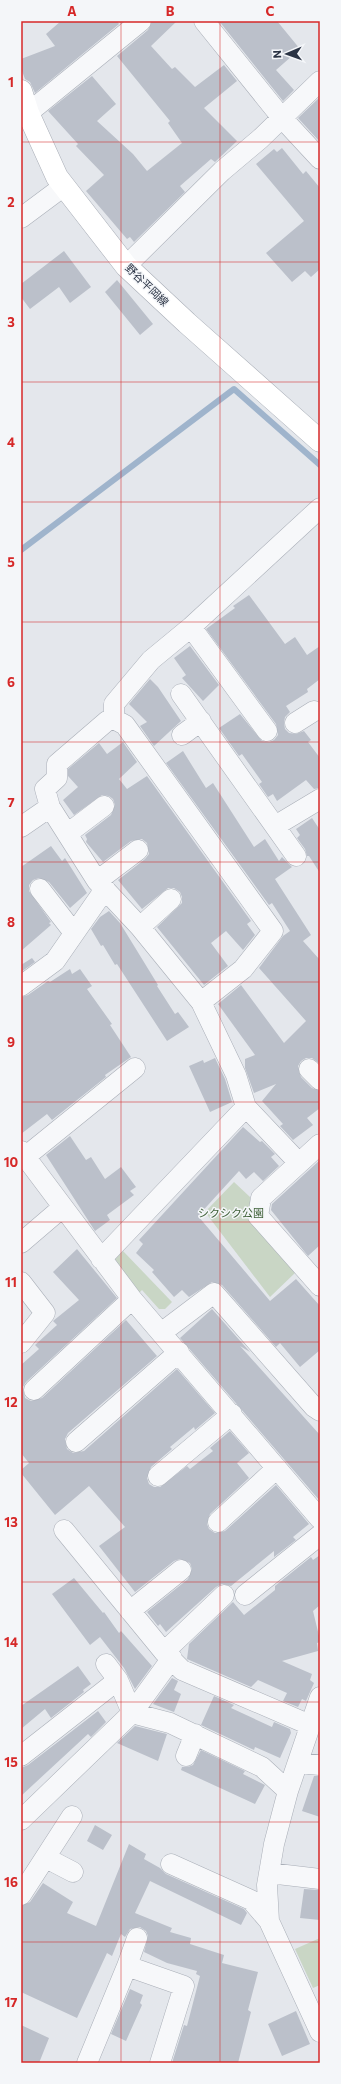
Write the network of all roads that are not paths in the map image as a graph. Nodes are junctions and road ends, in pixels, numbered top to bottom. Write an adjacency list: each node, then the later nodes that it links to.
1 (141, 21): 5 (street)
2 (204, 21): 6 (street)
3 (320, 81): 6 (street)
4 (21, 91): 5 (main road, 野谷平岡線)
5 (28, 113): 8 (main road, 野谷平岡線)
6 (282, 118): 7 (street); 10 (street)
7 (320, 159)
8 (64, 186): 9 (street); 10 (main road, 野谷平岡線)
9 (21, 218)
10 (126, 266): 11 (main road, 野谷平岡線)
11 (320, 441)
12 (320, 508): 13 (street)
13 (191, 627): 16 (street); 19 (street)
14 (181, 694): 17 (street)
15 (318, 712): 18 (street)
16 (114, 719): 23 (street); 35 (street)
17 (200, 721): 20 (street); 24 (street)
18 (295, 723)
19 (267, 731)
20 (182, 735)
21 (320, 799): 24 (street)
22 (104, 806): 26 (street)
23 (50, 807): 25 (street); 26 (street)
24 (275, 826): 28 (street)
25 (21, 827)
26 (67, 834): 29 (street)
27 (138, 850): 29 (street)
28 (296, 856)
29 (101, 885): 32 (street); 33 (street)
30 (40, 889): 33 (street)
31 (171, 899): 32 (street)
32 (140, 926): 35 (street)
33 (74, 933): 34 (street)
34 (21, 986)
35 (202, 1002): 37 (street)
36 (135, 1068): 39 (street)
37 (246, 1107): 40 (street); 43 (street)
38 (320, 1144): 40 (street)
39 (23, 1154): 41 (street)
40 (298, 1163): 44 (street)
41 (62, 1207): 42 (street); 43 (street)
42 (21, 1242)
43 (101, 1260): 46 (street)
44 (317, 1276)
45 (21, 1282): 48 (street)
46 (132, 1299): 47 (street); 50 (street)
47 (161, 1333): 49 (street); 51 (street)
48 (21, 1343)
49 (179, 1352): 52 (street); 53 (street)
50 (34, 1390)
51 (320, 1411)
52 (232, 1414): 54 (street); 55 (street)
53 (76, 1442)
54 (277, 1468): 56 (street); 57 (street)
55 (158, 1476)
56 (320, 1519)
57 (218, 1522)
58 (64, 1530): 63 (street)
59 (320, 1535): 62 (street)
60 (181, 1570): 63 (street)
61 (224, 1595): 64 (street)
62 (245, 1596)
63 (130, 1611): 64 (street)
64 (168, 1655): 68 (street); 69 (street)
65 (106, 1664): 66 (street)
66 (118, 1680): 68 (street); 71 (street)
67 (320, 1697): 69 (street)
68 (132, 1713): 70 (street); 77 (street)
69 (310, 1725): 73 (street)
70 (195, 1734): 72 (street); 75 (street)
71 (21, 1756)
72 (186, 1756)
73 (298, 1763): 74 (street); 75 (street)
74 (320, 1765)
75 (288, 1791): 81 (street)
76 (72, 1816): 78 (street)
77 (21, 1820)
78 (46, 1858): 80 (street); 83 (street)
79 (171, 1864): 84 (street)
80 (73, 1872)
81 (269, 1873): 82 (street); 84 (street)
82 (320, 1879)
83 (21, 1895)
84 (269, 1921): 87 (street)
85 (137, 1938): 86 (street)
86 (127, 1966): 89 (street); 90 (street)
87 (313, 1998): 88 (street)
88 (320, 2032)
89 (87, 2063)
90 (160, 2063)

